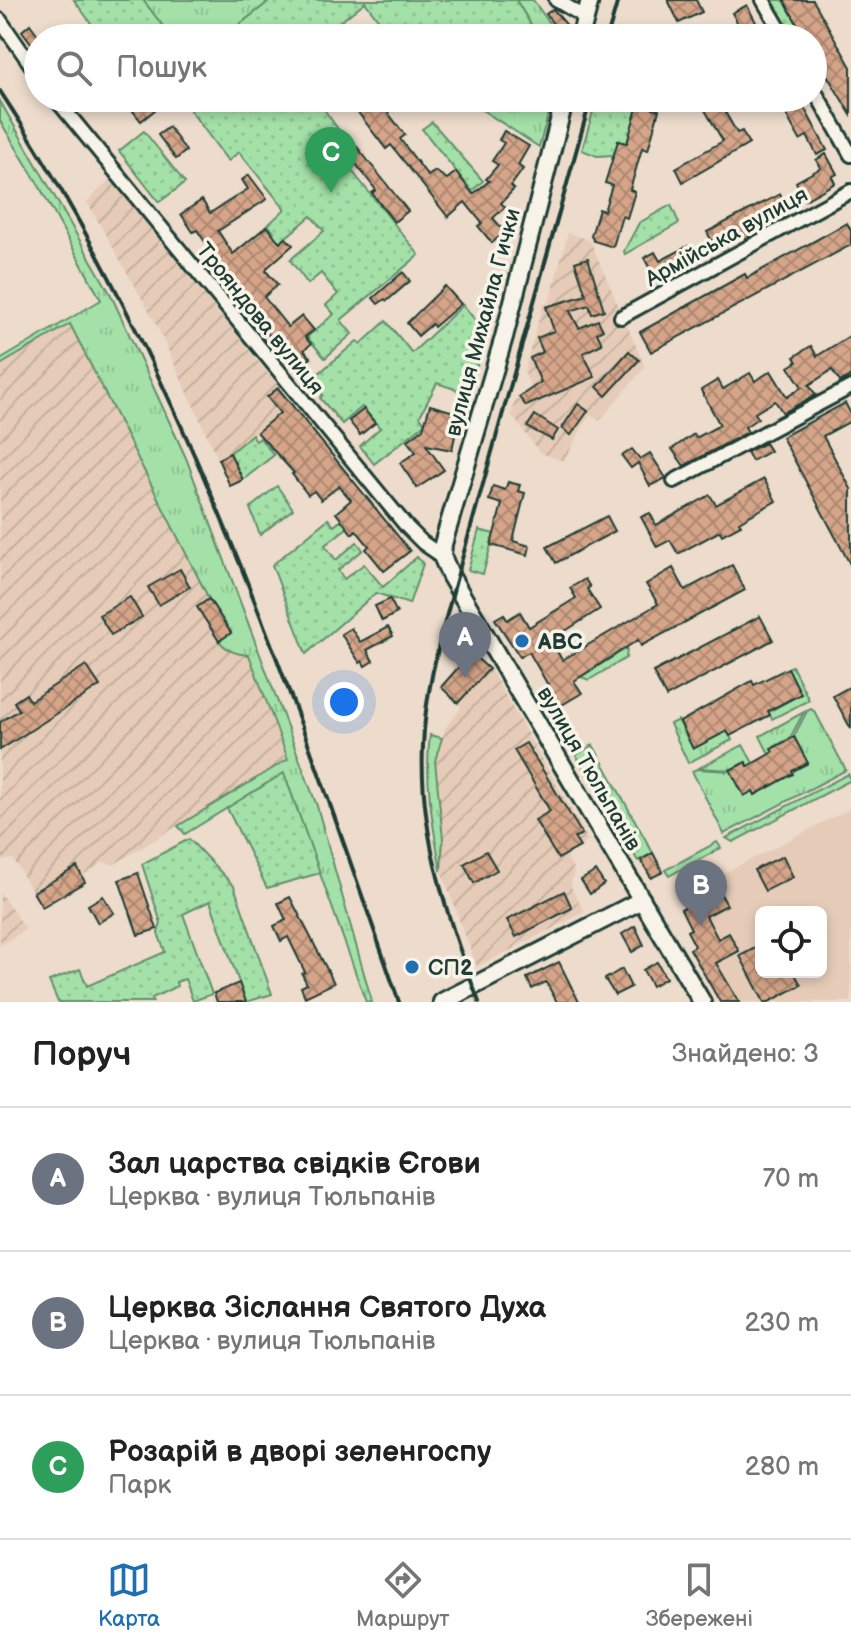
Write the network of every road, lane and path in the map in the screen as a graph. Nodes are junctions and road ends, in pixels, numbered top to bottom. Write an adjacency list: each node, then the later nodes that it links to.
1 (556, 0): 4 (street)
2 (590, 0): 4 (street)
3 (763, 0): 7 (street)
4 (585, 17): 6 (street)
5 (0, 20): 8 (street)
6 (583, 24)
7 (777, 24)
8 (24, 55)
9 (66, 112): 17 (street, Трояндова вулиця)
10 (561, 112): 17 (street, вулиця Михайла Гички)
11 (827, 112): 12 (street)
12 (851, 155)
13 (851, 191): 14 (street, Армійська вулиця)
14 (621, 317)
15 (851, 387): 16 (street)
16 (674, 481)
17 (442, 556): 18 (street, вулиця Тюльпанів)
18 (642, 900): 19 (street, вулиця Тюльпанів); 20 (street)
19 (698, 1001)
20 (442, 1002)

